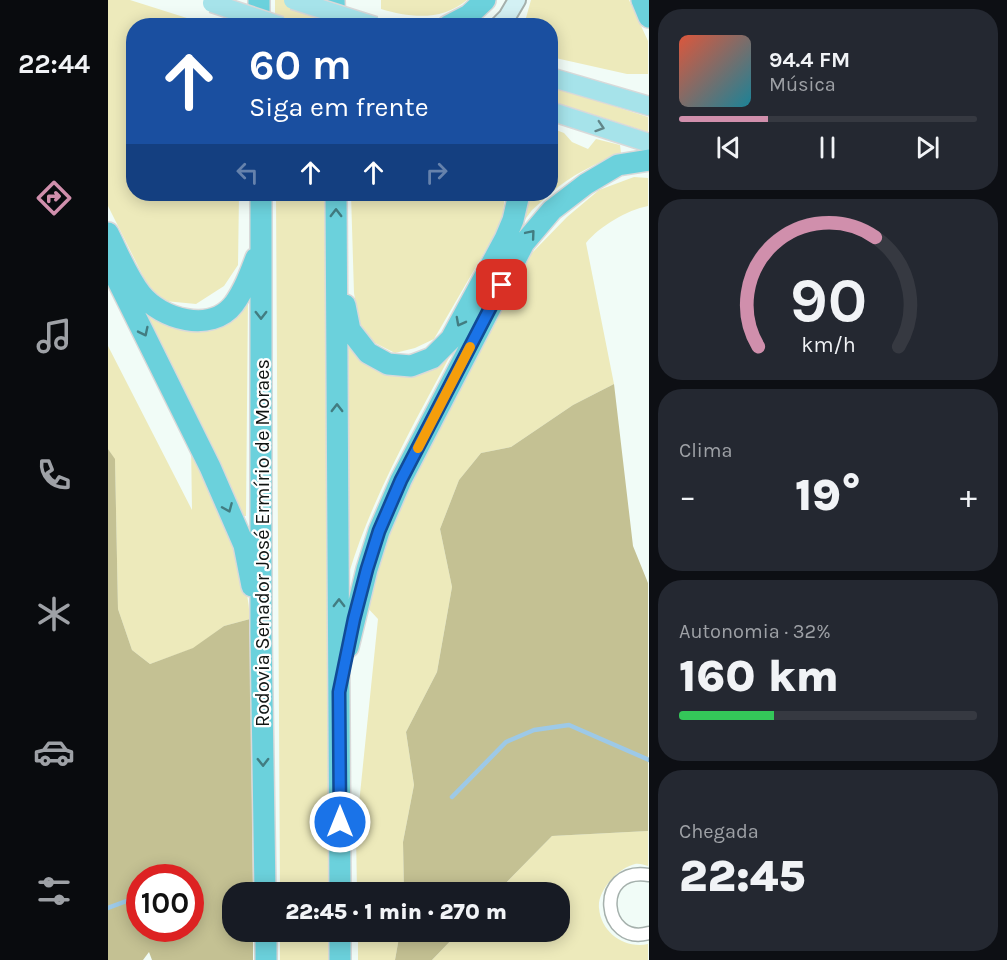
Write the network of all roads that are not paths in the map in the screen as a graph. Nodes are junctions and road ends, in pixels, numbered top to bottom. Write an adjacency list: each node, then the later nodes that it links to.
1 (259, 0): 10 (highway)
2 (293, 0): 12 (main road, bridge)
3 (334, 0): 11 (highway)
4 (485, 0): 13 (highway)
5 (519, 0): 14 (main road); 15 (main road)
6 (642, 0): 8 (highway)
7 (206, 2): 9 (main road, bridge)
8 (648, 17)
9 (257, 18)
10 (259, 18)
11 (334, 18)
12 (350, 18)
13 (463, 18)
14 (506, 18)
15 (516, 18)
16 (558, 79): 17 (main road)
17 (648, 106)
18 (558, 114): 19 (main road, one-way to 19)
19 (648, 143)
20 (648, 160): 29 (highway, one-way to 20)
21 (261, 201): 25 (highway, Rodovia Senador José Ermírio de Moraes)
22 (336, 201): 27 (highway, one-way to 22)
23 (517, 201): 27 (highway, one-way to 27)
24 (108, 233): 25 (highway)
25 (261, 244): 28 (highway, Rodovia Senador José Ermírio de Moraes, one-way to 28)
26 (108, 261): 28 (highway, one-way to 28)
27 (336, 271): 29 (highway, one-way to 27)
28 (261, 633): 31 (highway, Rodovia Senador José Ermírio de Moraes, one-way to 31)
29 (339, 692): 32 (highway)
30 (648, 875): 33 (street)
31 (265, 882)
32 (340, 882)
33 (648, 933)
34 (266, 942): 36 (highway)
35 (340, 942): 37 (highway)
36 (266, 960)
37 (340, 960)

